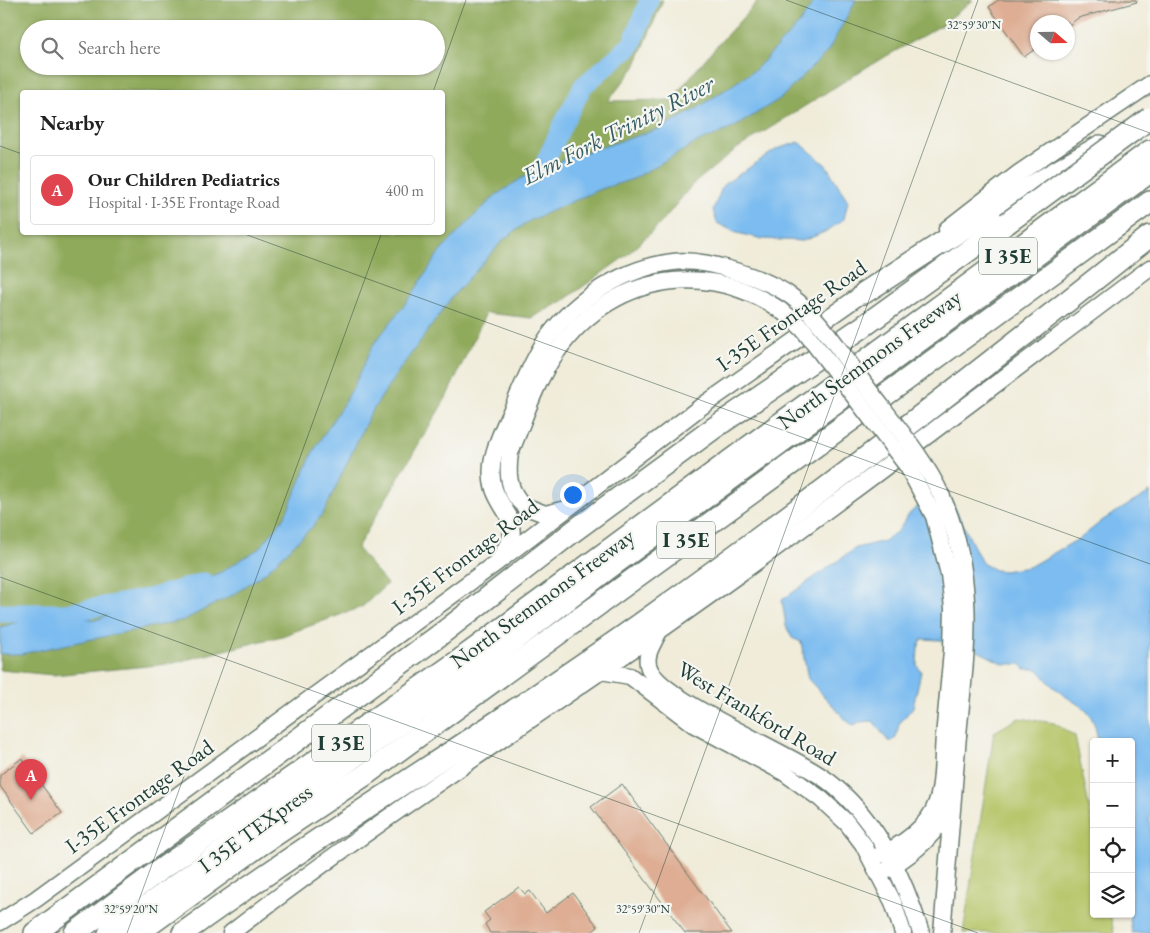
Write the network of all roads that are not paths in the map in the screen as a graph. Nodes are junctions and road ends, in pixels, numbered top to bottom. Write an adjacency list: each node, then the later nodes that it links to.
1 (1150, 84): 8 (main road, I-35E Frontage Road)
2 (1150, 118): 8 (highway); 25 (highway, bridge)
3 (1150, 151): 9 (highway, North Stemmons Freeway / I 35E)
4 (1150, 172): 9 (highway, I 35E TEXpress)
5 (1150, 202): 31 (highway, North Stemmons Freeway / I 35E)
6 (1150, 236): 11 (highway)
7 (1150, 268): 11 (main road)
8 (864, 293): 10 (main road, I-35E Frontage Road)
9 (731, 469): 12 (highway, I 35E TEXpress)
10 (564, 509): 13 (main road, I-35E Frontage Road); 17 (main road, bridge)
11 (785, 529): 14 (highway)
12 (607, 559): 29 (highway, North Stemmons Freeway / I 35E); 30 (highway, I 35E TEXpress)
13 (496, 563): 17 (main road, bridge); 26 (main road, I-35E Frontage Road)
14 (654, 625): 15 (main road); 16 (main road, West Frankford Road); 32 (highway)
15 (601, 671): 18 (main road, West Frankford Road); 33 (main road)
16 (738, 730): 18 (main road); 21 (main road, West Frankford Road)
17 (951, 736): 19 (main road); 20 (main road)
18 (731, 745): 23 (main road, West Frankford Road)
19 (955, 789): 22 (main road); 36 (main road)
20 (926, 822): 21 (main road); 22 (main road)
21 (868, 823): 22 (main road, West Frankford Road)
22 (892, 858): 23 (main road); 24 (main road); 35 (main road, West Frankford Road)
23 (872, 859): 24 (main road, West Frankford Road)
24 (880, 874): 34 (main road, West Frankford Road)
25 (54, 918): 27 (highway); 28 (highway)
26 (0, 922)
27 (29, 933)
28 (35, 933)
29 (75, 933)
30 (109, 933)
31 (138, 933)
32 (183, 933)
33 (231, 933)
34 (903, 933)
35 (921, 933)
36 (942, 933)

